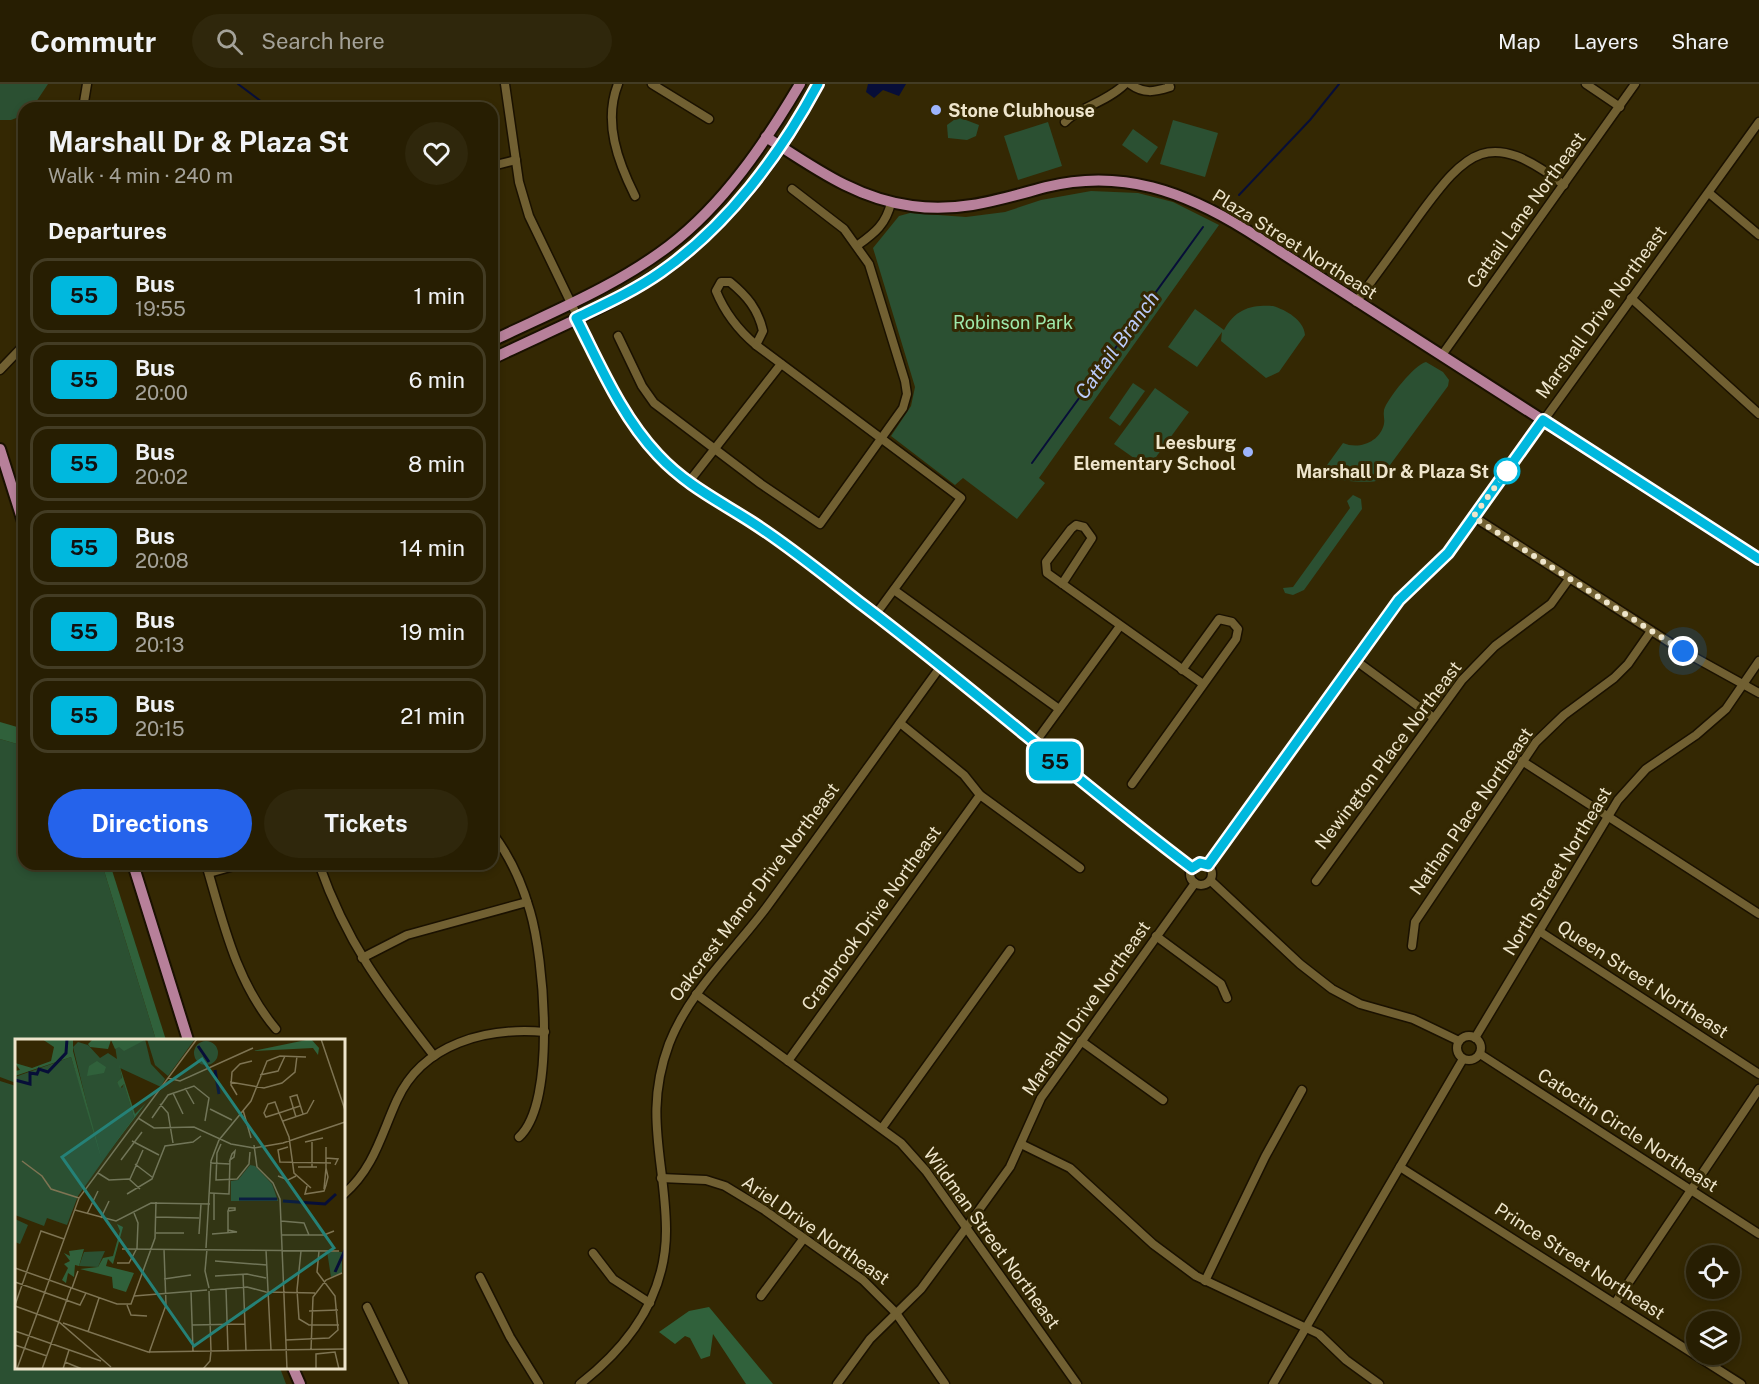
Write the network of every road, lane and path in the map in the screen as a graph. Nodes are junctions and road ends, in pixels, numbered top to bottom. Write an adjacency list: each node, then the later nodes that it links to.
1 (87, 84): 12 (street)
2 (505, 84): 19 (street)
3 (618, 84): 24 (street)
4 (652, 84): 14 (street)
5 (800, 84): 17 (main road)
6 (818, 84): 18 (main road)
7 (1125, 84): 15 (street)
8 (1130, 84): 9 (street)
9 (1169, 84)
10 (1586, 84): 13 (street)
11 (1635, 84): 13 (street, Cattail Lane Northeast)
12 (83, 102)
13 (1620, 107): 21 (street, Cattail Lane Northeast)
14 (709, 119)
15 (1065, 122)
16 (1759, 122): 23 (street, Marshall Drive Northeast)
17 (766, 137): 18 (main road, Plaza Street Northeast); 30 (main road)
18 (780, 146): 25 (main road, Plaza Street Northeast); 31 (main road)
19 (516, 160): 20 (street); 30 (street)
20 (498, 164)
21 (1564, 185): 29 (street); 36 (street, Cattail Lane Northeast)
22 (792, 189): 27 (street)
23 (1709, 193): 26 (street); 28 (street, Marshall Drive Northeast)
24 (635, 196)
25 (891, 203): 27 (street); 29 (main road, Plaza Street Northeast)
26 (1759, 235)
27 (858, 245): 42 (street)
28 (1631, 298): 40 (street); 41 (street, Marshall Drive Northeast)
29 (1356, 302): 36 (main road, Plaza Street Northeast)
30 (569, 304): 31 (street); 33 (main road)
31 (576, 318): 37 (main road); 45 (street)
32 (618, 336): 44 (street)
33 (498, 338)
34 (756, 345): 34 (street); 38 (street)
35 (18, 351): 39 (street)
36 (1442, 355): 41 (main road, Plaza Street Northeast)
37 (498, 356)
38 (781, 364): 42 (street); 44 (street)
39 (0, 370)
40 (1759, 414)
41 (1543, 420): 47 (street, Marshall Drive Northeast); 48 (main road, Plaza Street Northeast)
42 (881, 439): 44 (street); 51 (street)
43 (0, 448): 46 (main road)
44 (714, 450): 45 (street)
45 (688, 483): 52 (street)
46 (18, 506)
47 (1473, 517): 49 (street); 55 (street, Marshall Drive Northeast)
48 (1759, 559)
49 (1569, 579): 54 (street); 63 (street, Newington Place Northeast)
50 (1062, 584): 50 (street); 53 (street)
51 (894, 590): 52 (street); 62 (street)
52 (876, 614): 57 (street)
53 (1120, 626): 58 (street); 62 (street)
54 (1651, 631): 60 (street); 66 (street, Nathan Place Northeast)
55 (1355, 660): 63 (street); 71 (street, Marshall Drive Northeast)
56 (1759, 661): 60 (street, North Street Northeast)
57 (940, 666): 64 (street, Oakcrest Manor Drive Northeast); 65 (street)
58 (1182, 670): 59 (street); 59 (street)
59 (1203, 684): 67 (street)
60 (1744, 684): 61 (street); 69 (street, North Street Northeast)
61 (1759, 693)
62 (1059, 709): 65 (street)
63 (1434, 718): 80 (street, Newington Place Northeast)
64 (900, 723): 68 (street); 89 (street, Oakcrest Manor Drive Northeast)
65 (1034, 744): 73 (street)
66 (1522, 761): 69 (street); 86 (street, Nathan Place Northeast)
67 (1132, 783)
68 (980, 795): 72 (street); 100 (street, Cranbrook Drive Northeast)
69 (1607, 816): 83 (street); 84 (street, North Street Northeast)
70 (498, 843): 82 (street)
71 (1208, 865): 73 (street); 79 (street)
72 (1080, 868)
73 (1192, 868): 81 (street)
74 (135, 870): 94 (main road)
75 (208, 870): 78 (street)
76 (220, 870): 78 (street)
77 (321, 870): 88 (street)
78 (209, 873): 91 (street)
79 (1210, 880): 81 (street); 96 (street)
80 (1316, 881)
81 (1195, 884): 85 (street, Marshall Drive Northeast)
82 (527, 902): 88 (street); 92 (street)
83 (1759, 914)
84 (1539, 931): 93 (street, North Street Northeast); 101 (street, Queen Street Northeast)
85 (1156, 936): 90 (street); 95 (street, Marshall Drive Northeast)
86 (1412, 946)
87 (1010, 950): 105 (street)
88 (362, 958): 98 (street)
89 (696, 994): 100 (street, Wildman Street Northeast); 109 (street, Oakcrest Manor Drive Northeast)
90 (1227, 998)
91 (276, 1029)
92 (544, 1032): 98 (street); 106 (street)
93 (1475, 1038): 96 (street); 97 (street)
94 (187, 1039)
95 (1081, 1041): 104 (street); 107 (street, Marshall Drive Northeast)
96 (1459, 1041): 99 (street)
97 (1480, 1054): 99 (street); 110 (street, Catoctin Circle Northeast)
98 (434, 1056): 111 (street)
99 (1463, 1059): 108 (street)
100 (788, 1062): 105 (street, Wildman Street Northeast)
101 (1759, 1074)
102 (1759, 1089): 110 (street)
103 (1302, 1090): 117 (street)
104 (1163, 1100)
105 (882, 1128): 112 (street, Wildman Street Northeast)
106 (519, 1137)
107 (1021, 1144): 112 (street, Marshall Drive Northeast); 117 (street)
108 (1400, 1167): 120 (street, Prince Street Northeast); 123 (street)
109 (662, 1178): 114 (street, Ariel Drive Northeast); 119 (street, Oakcrest Manor Drive Northeast)
110 (1691, 1189): 113 (street, Catoctin Circle Northeast); 120 (street)
111 (345, 1193)
112 (966, 1228): 122 (street, Marshall Drive Northeast); 131 (street, Wildman Street Northeast)
113 (1759, 1234)
114 (804, 1238): 118 (street); 122 (street, Ariel Drive Northeast)
115 (593, 1253): 119 (street)
116 (480, 1277): 127 (street)
117 (1204, 1281): 123 (street)
118 (761, 1296)
119 (650, 1303): 128 (street, Oakcrest Manor Drive Northeast)
120 (1615, 1303): 134 (street, Prince Street Northeast)
121 (367, 1307): 126 (street)
122 (896, 1314): 129 (street, Marshall Drive Northeast); 130 (street, Ariel Drive Northeast)
123 (1307, 1327): 132 (street); 133 (street)
124 (293, 1369): 125 (main road)
125 (300, 1384)
126 (404, 1384)
127 (539, 1384)
128 (580, 1384)
129 (837, 1384)
130 (945, 1384)
131 (1077, 1384)
132 (1273, 1384)
133 (1379, 1384)
134 (1741, 1384)

